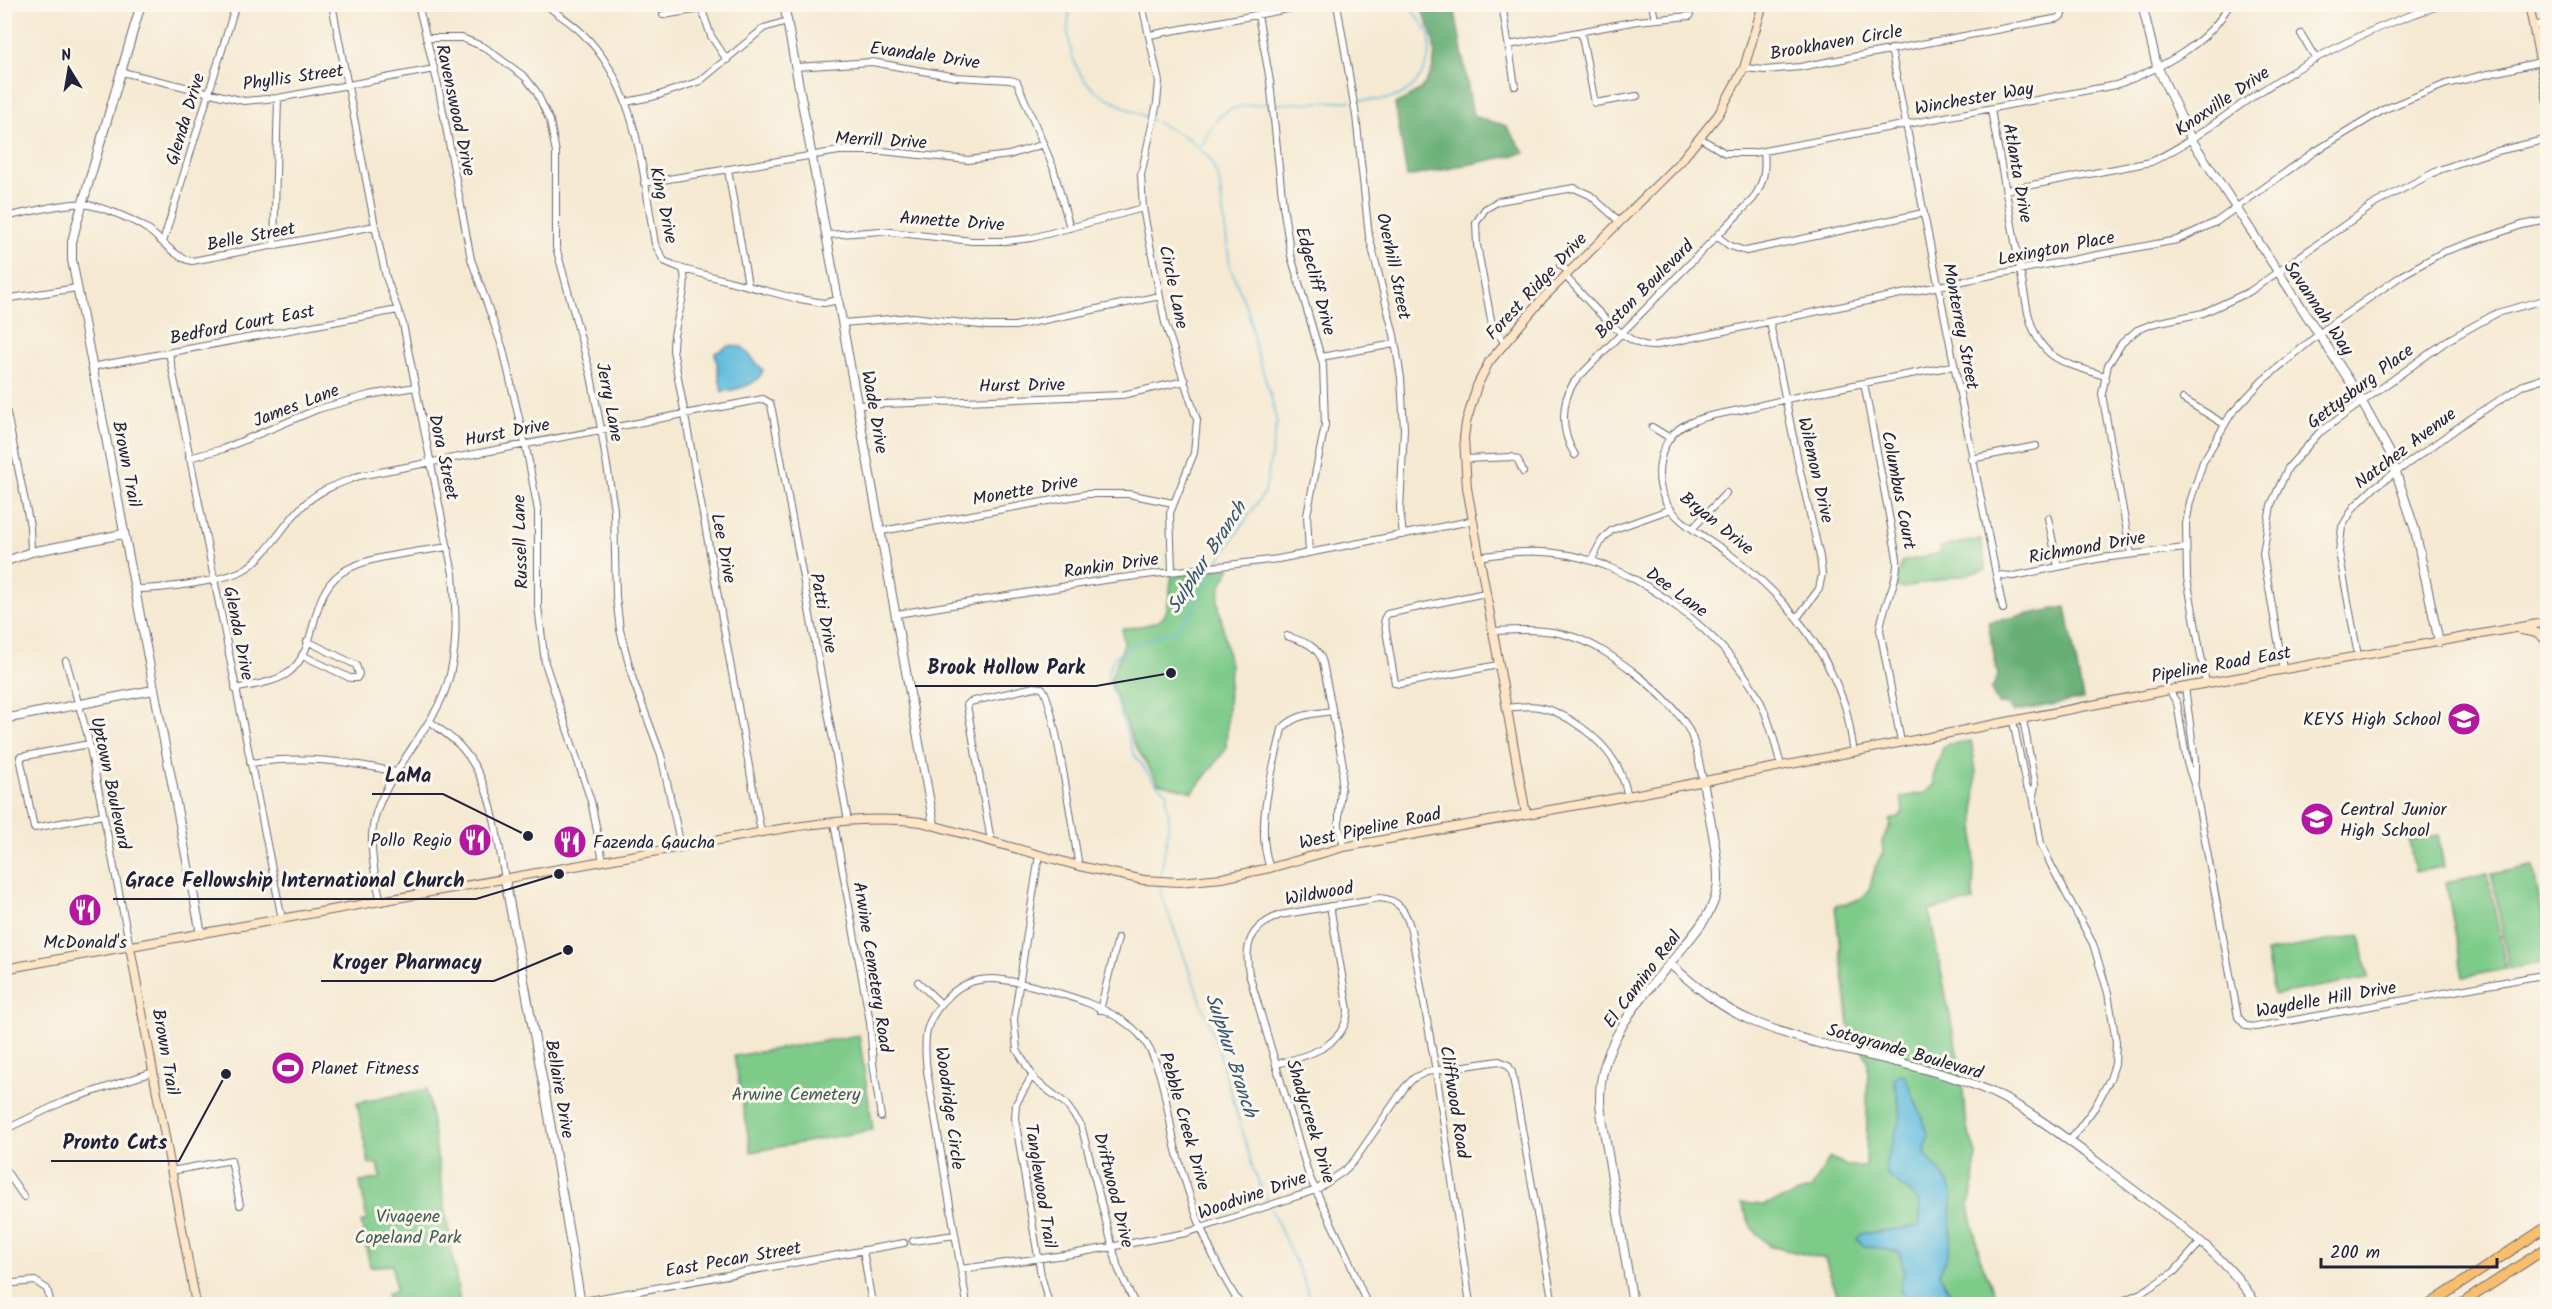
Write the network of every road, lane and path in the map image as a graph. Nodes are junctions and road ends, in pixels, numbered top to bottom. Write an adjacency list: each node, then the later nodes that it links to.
1 (141, 4): 39 (street, Brown Trail)
2 (236, 4): 42 (street, Glenda Drive)
3 (332, 4): 40 (street, Dora Street)
4 (418, 4): 29 (street, Ravenswood Drive)
5 (545, 4): 45 (street, King Drive)
6 (784, 4): 23 (street, Wade Drive)
7 (1142, 4): 28 (street, Circle Lane)
8 (1314, 4): 20 (street)
9 (1337, 4): 90 (street, Overhill Street)
10 (1502, 4): 30 (street)
11 (1653, 4): 22 (street)
12 (1763, 4): 37 (main road, Forest Ridge Drive)
13 (2060, 4): 31 (street, Brookhaven Circle)
14 (2142, 4): 35 (street, Savannah Way)
15 (2229, 4): 35 (street, Winchester Way)
16 (2445, 4): 32 (street, Knoxville Drive)
17 (2529, 4): 25 (main road)
18 (700, 7): 19 (street); 33 (street)
19 (663, 15)
20 (1258, 15): 28 (street); 92 (street, Edgecliff Drive)
21 (1690, 16): 22 (street)
22 (1655, 19): 26 (street)
23 (787, 21): 33 (street); 36 (street, Wade Drive)
24 (2547, 23): 25 (street)
25 (2533, 26): 34 (main road)
26 (1581, 32): 30 (street); 43 (street)
27 (2301, 34): 32 (street)
28 (1150, 35): 59 (street, Circle Lane)
29 (426, 38): 38 (street, Ravenswood Drive); 109 (street, Jerry Lane)
30 (1509, 45): 41 (street)
31 (1892, 49): 37 (street, Brookhaven Circle); 48 (street, Monterrey Street)
32 (2316, 59): 51 (street, Knoxville Drive)
33 (727, 60): 45 (street)
34 (2540, 62): 46 (main road); 60 (street, Lexington Place)
35 (2157, 66): 47 (street, Winchester Way); 51 (street, Savannah Way)
36 (796, 67): 52 (street, Evandale Drive); 54 (street, Wade Drive)
37 (1744, 68): 49 (main road, Forest Ridge Drive)
38 (434, 69): 40 (street, Phyllis Street); 64 (street, Ravenswood Drive)
39 (122, 72): 42 (street, Phyllis Street); 58 (street, Brown Trail)
40 (348, 85): 44 (street, Phyllis Street); 66 (street, Dora Street)
41 (1515, 86)
42 (209, 94): 44 (street, Phyllis Street); 70 (street, Glenda Drive)
43 (1637, 96)
44 (278, 98): 71 (street)
45 (626, 102): 56 (street, King Drive)
46 (2547, 102)
47 (1991, 110): 48 (street, Winchester Way); 57 (street, Atlanta Drive)
48 (1906, 125): 53 (street, Winchester Way); 61 (street, Monterrey Street)
49 (1700, 138): 53 (street, Winchester Way); 65 (main road, Forest Ridge Drive)
50 (2547, 139): 75 (street)
51 (2192, 140): 57 (street, Knoxville Drive); 60 (street, Savannah Way)
52 (1044, 144): 54 (street, Merrill Drive); 67 (street)
53 (1764, 151): 69 (street, Boston Boulevard)
54 (813, 154): 55 (street, Merrill Drive); 68 (street, Wade Drive)
55 (728, 170): 56 (street, Merrill Drive); 77 (street)
56 (644, 183): 73 (street, King Drive)
57 (2006, 190): 74 (street, Atlanta Drive)
58 (82, 204): 62 (street, Belle Street); 70 (street, Belle Street); 79 (street, Brown Trail)
59 (1143, 208): 67 (street, Annette Drive); 80 (street, Circle Lane)
60 (2235, 208): 74 (street, Lexington Place); 75 (street, Savannah Way)
61 (1923, 213): 69 (street); 78 (street, Monterrey Street)
62 (4, 217)
63 (2547, 220): 88 (street)
64 (463, 221): 111 (street, Russell Lane)
65 (1619, 221): 76 (main road, Forest Ridge Drive); 89 (street)
66 (375, 226): 71 (street, Belle Street); 84 (street, Dora Street)
67 (1070, 228): 68 (street, Annette Drive)
68 (827, 235): 83 (street, Wade Drive)
69 (1718, 237): 87 (street, Boston Boulevard)
70 (163, 242): 71 (street, Belle Street)
71 (274, 246)
72 (1560, 264): 76 (street, Lexington Place)
73 (683, 269): 77 (street, King Drive); 106 (street, Lee Drive)
74 (2020, 270): 78 (street, Lexington Place); 95 (street, Atlanta Drive)
75 (2277, 273): 88 (street, Savannah Way); 95 (street)
76 (1567, 274): 87 (street, Lexington Place); 89 (main road, Forest Ridge Drive)
77 (748, 285): 83 (street, King Drive)
78 (1938, 286): 86 (street, Lexington Place); 93 (street, Monterrey Street)
79 (77, 288): 81 (street); 94 (street, Brown Trail)
80 (1160, 296): 85 (street); 97 (street, Circle Lane)
81 (4, 299)
82 (2547, 299): 103 (street, Gettysburg Place)
83 (839, 300): 85 (street, Wade Drive)
84 (398, 310): 91 (street, Bedford Court East); 99 (street, Dora Street)
85 (843, 323): 104 (street, Wade Drive)
86 (1770, 323): 87 (street, Lexington Place); 101 (street, Wilemon Drive)
87 (1621, 332): 113 (street, Boston Boulevard)
88 (2319, 334): 103 (street, Savannah Way); 107 (street)
89 (1504, 342): 115 (main road, Forest Ridge Drive)
90 (1395, 344): 92 (street); 128 (street, Overhill Street)
91 (169, 353): 94 (street, Bedford Court East); 114 (street, Glenda Drive)
92 (1321, 357): 132 (street, Edgecliff Drive)
93 (1953, 366): 98 (street); 116 (street, Monterrey Street)
94 (91, 367): 127 (street, Brown Trail)
95 (2105, 376): 133 (street)
96 (2547, 377): 118 (street, Natchez Avenue)
97 (1185, 381): 104 (street, Hurst Drive); 121 (street, Circle Lane)
98 (1863, 383): 101 (street); 170 (street, Columbus Court)
99 (415, 387): 114 (street, James Lane); 117 (street, Dora Street)
100 (4, 399): 131 (street)
101 (1784, 399): 110 (street); 145 (street, Wilemon Drive)
102 (2183, 399): 107 (street)
103 (2362, 401): 118 (street, Savannah Way); 157 (street, Gettysburg Place)
104 (859, 405): 126 (street, Wade Drive)
105 (772, 410): 106 (street, Hurst Drive); 182 (street, Patti Drive)
106 (683, 414): 109 (street, Hurst Drive); 185 (street, Lee Drive)
107 (2224, 424): 130 (street)
108 (1652, 427): 110 (street)
109 (601, 429): 111 (street, Hurst Drive); 187 (street, Jerry Lane)
110 (1670, 438): 122 (street, Bryan Drive)
111 (525, 444): 117 (street, Hurst Drive); 190 (street, Russell Lane)
112 (2036, 446): 116 (street)
113 (1575, 455)
114 (189, 458): 140 (street, Glenda Drive)
115 (1465, 459): 119 (street); 124 (main road, Forest Ridge Drive)
116 (1971, 459): 139 (street, Monterrey Street)
117 (429, 462): 129 (street, Dora Street); 140 (street, Hurst Drive)
118 (2397, 471): 151 (street, Savannah Way); 154 (street, Natchez Avenue)
119 (1523, 472)
120 (1726, 493): 125 (street)
121 (1173, 503): 126 (street, Monette Drive); 138 (street, Circle Lane)
122 (1671, 509): 125 (street, Bryan Drive); 135 (street)
123 (2048, 518): 137 (street)
124 (1471, 521): 128 (street, Rankin Drive); 134 (main road, Forest Ridge Drive)
125 (1693, 528): 145 (street, Bryan Drive)
126 (882, 531): 144 (street, Wade Drive)
127 (123, 534): 131 (street); 141 (street, Brown Trail)
128 (1403, 535): 132 (street, Rankin Drive)
129 (448, 547): 150 (street); 168 (street, Dora Street)
130 (2185, 548): 133 (street, Richmond Drive); 158 (street)
131 (31, 552): 136 (street)
132 (1309, 553): 138 (street, Rankin Drive)
133 (2131, 554): 137 (street, Richmond Drive)
134 (1478, 557): 135 (street, Dee Lane); 142 (main road, Forest Ridge Drive)
135 (1591, 561): 174 (street, Dee Lane)
136 (4, 562)
137 (2058, 567): 139 (street, Richmond Drive)
138 (1172, 571): 144 (street, Rankin Drive)
139 (1996, 575): 143 (street, Monterrey Street)
140 (213, 579): 141 (street, Hurst Drive); 160 (street, Glenda Drive)
141 (134, 589): 161 (street, Brown Trail)
142 (1485, 593): 148 (main road, Forest Ridge Drive); 156 (street)
143 (2003, 609)
144 (897, 614): 184 (street, Wade Drive)
145 (1797, 618): 172 (street, Bryan Drive)
146 (2547, 622): 147 (main road, Pipeline Road East)
147 (2509, 629): 151 (main road, Pipeline Road East); 152 (main road)
148 (1492, 632): 156 (main road, Forest Ridge Drive); 176 (street)
149 (1287, 636): 165 (street)
150 (307, 641): 153 (street); 153 (street)
151 (2439, 642): 154 (main road, Pipeline Road East)
152 (2547, 642)
153 (302, 655): 160 (street)
154 (2358, 656): 157 (main road, Pipeline Road East)
155 (66, 661): 163 (street, Uptown Boulevard)
156 (1498, 665): 164 (main road, Forest Ridge Drive)
157 (2283, 669): 158 (main road, Pipeline Road East)
158 (2206, 684): 159 (main road, Pipeline Road East)
159 (2185, 687): 162 (main road, Pipeline Road East); 177 (street, Waydelle Hill Drive)
160 (235, 689): 173 (street, Glenda Drive)
161 (153, 690): 163 (street); 198 (street, Brown Trail)
162 (2169, 690): 167 (main road, Pipeline Road East); 177 (street, Waydelle Hill Drive)
163 (78, 705): 166 (street); 171 (street, Uptown Boulevard)
164 (1506, 708): 178 (street); 180 (main road, Forest Ridge Drive)
165 (1332, 711): 188 (street); 192 (street)
166 (4, 719)
167 (2023, 719): 169 (main road, Pipeline Road East); 179 (street)
168 (430, 721): 175 (street, Dora Street); 193 (street)
169 (2013, 721): 170 (main road, Pipeline Road East); 179 (street)
170 (1901, 742): 172 (main road, West Pipeline Road)
171 (89, 744): 181 (street, Uptown Boulevard); 181 (street)
172 (1854, 752): 174 (main road, West Pipeline Road)
173 (250, 763): 175 (street); 197 (street, Glenda Drive)
174 (1781, 766): 176 (main road, West Pipeline Road)
175 (396, 772): 194 (street, Dora Street)
176 (1703, 781): 178 (main road, West Pipeline Road); 202 (street, El Camino Real)
177 (2195, 788): 204 (street, Waydelle Hill Drive)
178 (1628, 796): 180 (main road, West Pipeline Road)
179 (2032, 796): 215 (street)
180 (1526, 814): 188 (main road, West Pipeline Road)
181 (104, 815): 201 (street, Uptown Boulevard)
182 (848, 821): 183 (main road, West Pipeline Road); 184 (main road, West Pipeline Road)
183 (834, 823): 185 (main road, West Pipeline Road); 213 (street, Arwine Cemetery Road)
184 (934, 825): 186 (main road, West Pipeline Road)
185 (762, 832): 187 (main road, West Pipeline Road)
186 (991, 841): 189 (main road, West Pipeline Road); 191 (street)
187 (681, 846): 190 (main road, West Pipeline Road)
188 (1344, 847): 192 (main road, West Pipeline Road)
189 (1039, 855): 191 (main road, West Pipeline Road); 206 (street, Driftwood Drive)
190 (603, 861): 193 (main road, West Pipeline Road)
191 (1079, 866): 192 (main road, West Pipeline Road)
192 (1270, 868)
193 (505, 879): 194 (main road, West Pipeline Road); 235 (street, Bellaire Drive)
194 (381, 902): 197 (main road, West Pipeline Road)
195 (1330, 906): 196 (street, Wildwood); 200 (street, Wildwood); 209 (street)
196 (1401, 907): 210 (street, Cliffwood Road)
197 (282, 919): 198 (main road, West Pipeline Road)
198 (201, 934): 201 (main road, West Pipeline Road)
199 (1118, 938): 208 (street)
200 (1249, 941): 209 (street, Shadycreek Drive)
201 (130, 947): 203 (main road, West Pipeline Road); 211 (main road, Brown Trail)
202 (1670, 964): 215 (street, Sotogrande Boulevard); 247 (street, El Camino Real)
203 (4, 969)
204 (2547, 974)
205 (918, 982): 207 (street)
206 (1019, 983): 207 (street, Woodridge Circle); 208 (street, Pebble Creek Drive); 212 (street, Driftwood Drive)
207 (940, 1004): 223 (street, Woodridge Circle)
208 (1100, 1010): 222 (street, Pebble Creek Drive)
209 (1277, 1064): 218 (street, Shadycreek Drive)
210 (1436, 1071): 218 (street, Woodvine Drive); 245 (street, Cliffwood Road); 246 (street, Woodvine Drive)
211 (153, 1072): 214 (street); 217 (main road, Brown Trail)
212 (1032, 1076): 228 (street, Driftwood Drive); 230 (street, Tanglewood Trail)
213 (881, 1117)
214 (4, 1130)
215 (2069, 1142): 226 (street, Sotogrande Boulevard)
216 (4, 1168): 219 (street)
217 (171, 1171): 220 (street); 237 (main road, Brown Trail)
218 (1316, 1190): 222 (street, Woodvine Drive); 244 (street, Shadycreek Drive)
219 (24, 1197)
220 (240, 1205)
221 (2547, 1226): 231 (main road)
222 (1202, 1229): 228 (street, Woodvine Drive); 243 (street, Pebble Creek Drive)
223 (955, 1235): 224 (street); 232 (street, Woodridge Circle)
224 (913, 1242)
225 (904, 1243): 229 (street, East Pecan Street)
226 (2200, 1243): 248 (street); 249 (street, Sotogrande Boulevard)
227 (2547, 1247): 233 (main road)
228 (1113, 1248): 230 (street, Woodvine Drive); 242 (street, Driftwood Drive)
229 (863, 1250): 235 (street, East Pecan Street); 239 (street)
230 (1038, 1259): 232 (street, Woodvine Drive); 241 (street, Tanglewood Trail)
231 (2489, 1265): 233 (main road); 250 (main road)
232 (961, 1269): 240 (street, Woodridge Circle)
233 (2499, 1280): 251 (main road)
234 (4, 1284): 236 (street)
235 (581, 1303): 238 (street, East Pecan Street)
236 (51, 1305)
237 (196, 1305)
238 (567, 1305)
239 (872, 1305)
240 (967, 1305)
241 (1049, 1305)
242 (1136, 1305)
243 (1240, 1305)
244 (1367, 1305)
245 (1470, 1305)
246 (1553, 1305)
247 (1633, 1305)
248 (2116, 1305)
249 (2256, 1305)
250 (2430, 1305)
251 (2461, 1305)

